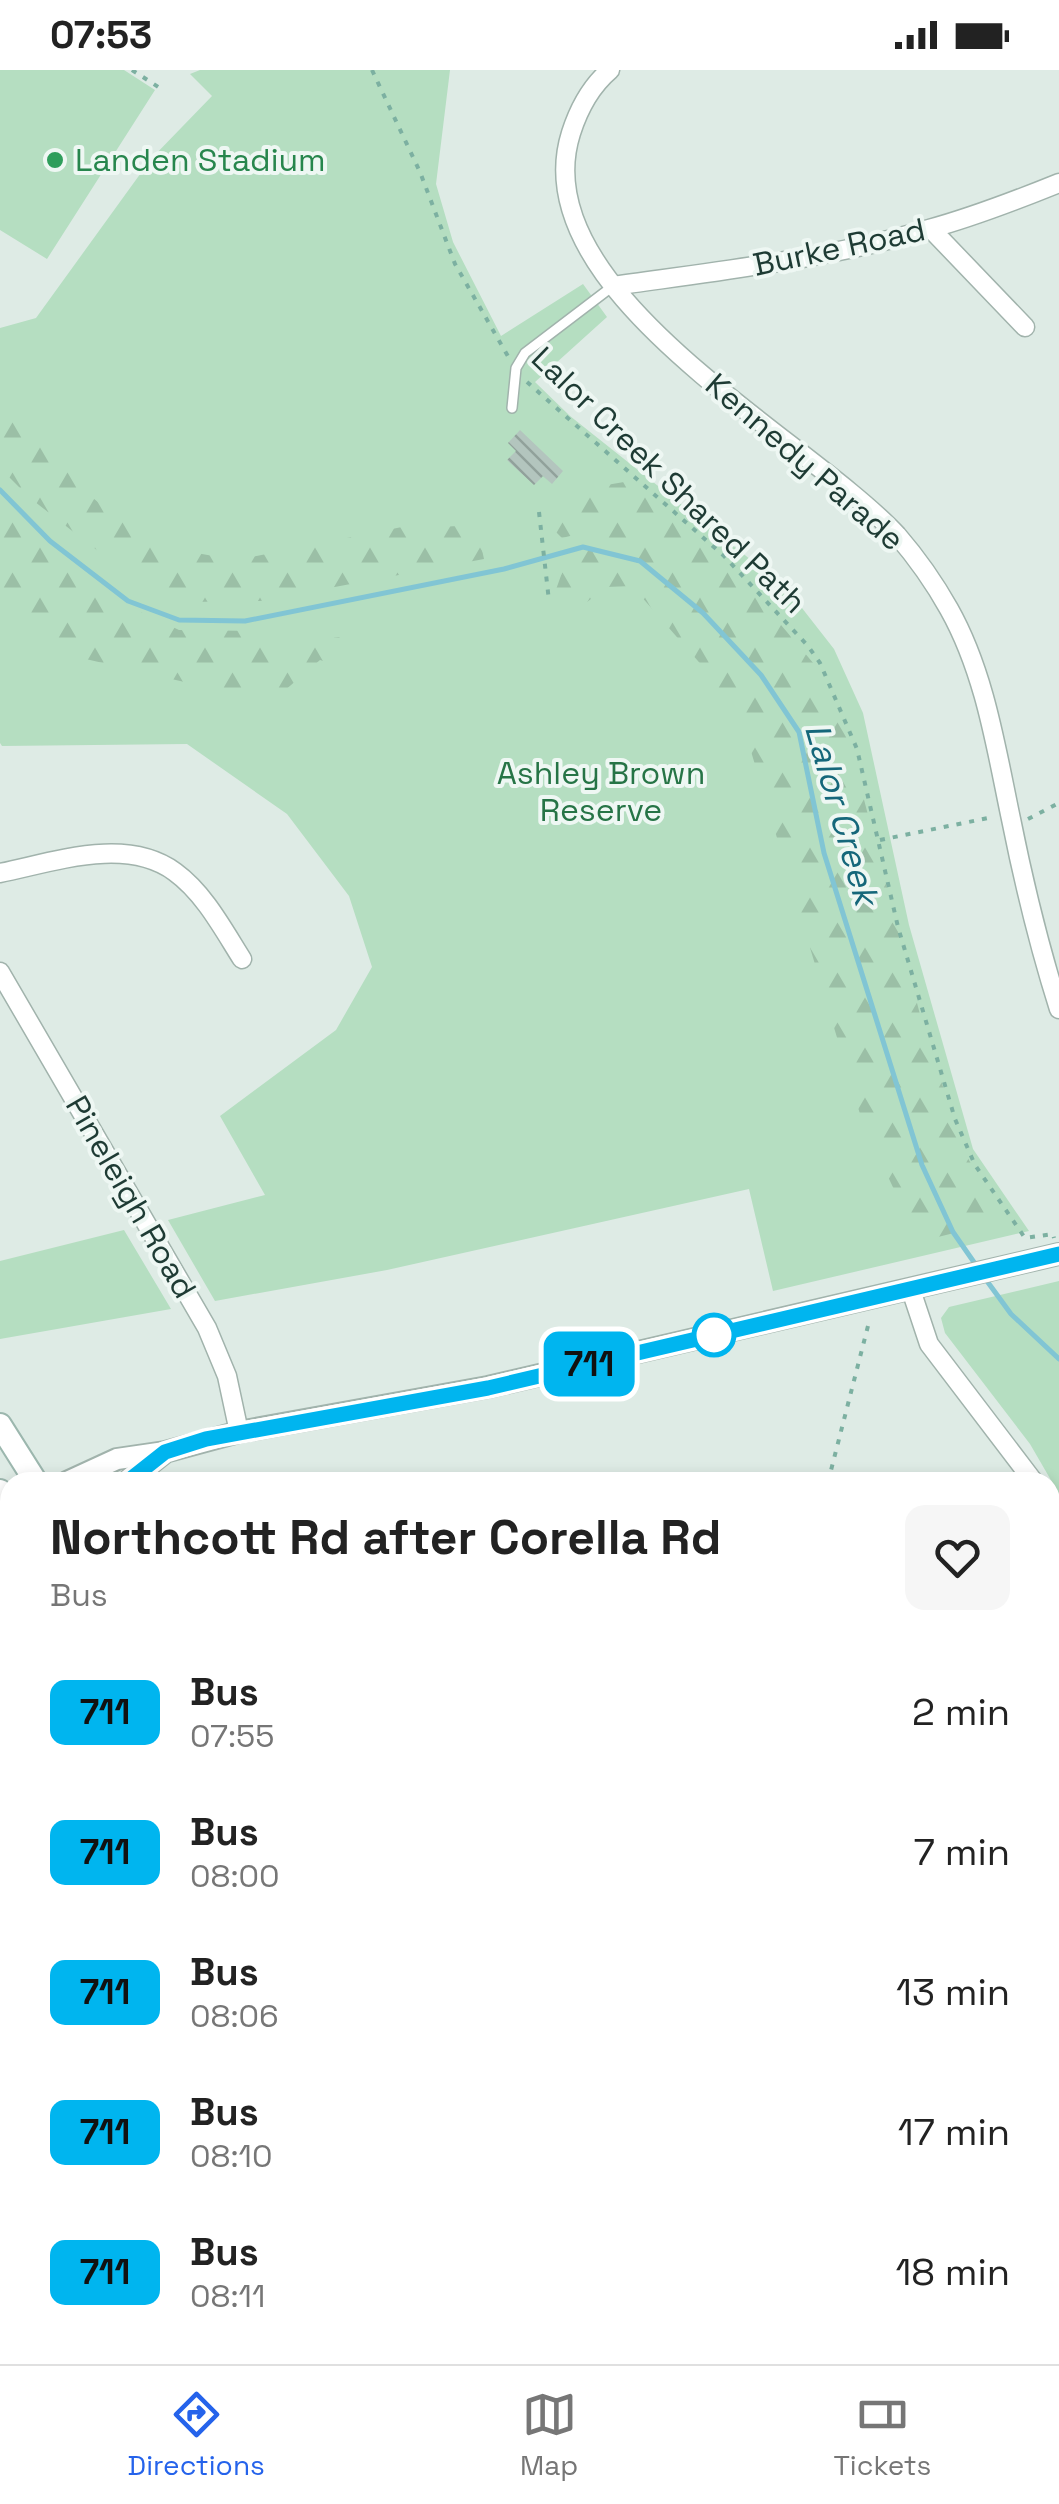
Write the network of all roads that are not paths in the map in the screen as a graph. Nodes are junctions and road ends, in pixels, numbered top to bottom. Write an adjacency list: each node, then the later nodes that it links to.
1 (610, 70): 4 (street, Kennedy Parade)
2 (1059, 183): 3 (street, Burke Road)
3 (931, 229): 4 (street, Burke Road); 5 (street)
4 (614, 286): 6 (lane); 10 (street, Kennedy Parade)
5 (1025, 327)
6 (512, 408)
7 (0, 873): 8 (street)
8 (242, 959)
9 (0, 972): 14 (street, Pineleigh Road)
10 (1059, 1010)
11 (1059, 1254): 12 (street)
12 (911, 1290): 14 (street); 19 (street)
13 (0, 1425): 16 (main road)
14 (239, 1432): 15 (street)
15 (165, 1452): 17 (street); 18 (street)
16 (30, 1472)
17 (89, 1472)
18 (140, 1472)
19 (1026, 1472)

